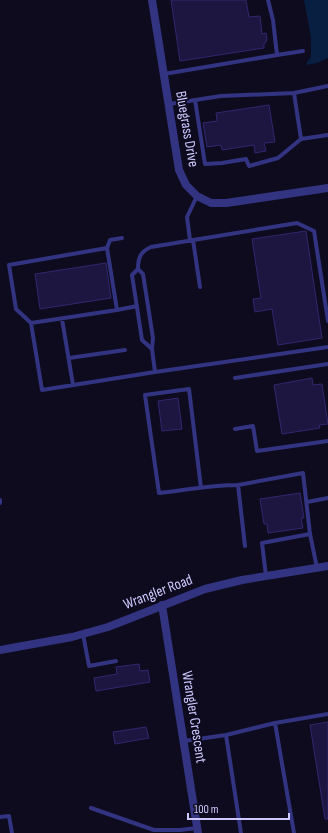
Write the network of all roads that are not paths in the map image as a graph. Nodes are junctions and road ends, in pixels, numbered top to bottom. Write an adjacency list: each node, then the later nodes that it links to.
1 (152, 0): 5 (street, Bluegrass Drive)
2 (268, 0): 4 (lane)
3 (303, 51): 4 (lane)
4 (277, 55): 5 (lane)
5 (164, 74): 9 (street, Bluegrass Drive)
6 (328, 86): 7 (lane)
7 (294, 93): 8 (lane); 11 (lane)
8 (195, 100): 9 (lane); 11 (lane)
9 (168, 104): 13 (street, Bluegrass Drive)
10 (328, 135): 11 (lane)
11 (301, 139)
12 (328, 188): 13 (street, Bluegrass Drive)
13 (197, 196): 15 (lane)
14 (122, 238): 16 (lane)
15 (191, 240): 17 (lane); 18 (lane); 22 (lane)
16 (107, 248): 20 (lane); 23 (lane)
17 (138, 269): 19 (lane); 25 (lane)
18 (200, 287)
19 (137, 306): 20 (lane); 25 (lane)
20 (117, 310): 21 (lane)
21 (62, 318): 23 (lane); 27 (lane)
22 (328, 322)
23 (31, 323): 31 (lane)
24 (328, 347): 29 (lane)
25 (152, 349): 29 (lane)
26 (125, 350): 27 (lane)
27 (69, 358): 31 (lane)
28 (328, 364): 30 (lane)
29 (156, 372): 31 (lane)
30 (235, 378)
31 (73, 385)
32 (235, 429): 33 (lane)
33 (328, 441)
34 (238, 485): 35 (lane); 38 (lane); 41 (lane)
35 (201, 488): 35 (lane)
36 (328, 498): 38 (lane)
37 (0, 500): 39 (lane)
38 (307, 502): 40 (lane)
39 (0, 504)
40 (310, 534): 43 (lane); 44 (lane)
41 (245, 546)
42 (328, 566): 43 (street, Wrangler Road)
43 (317, 568): 44 (street, Wrangler Road)
44 (266, 576): 45 (street, Wrangler Road)
45 (162, 605): 46 (street, Wrangler Road); 52 (street, Wrangler Crescent)
46 (83, 634): 47 (street, Wrangler Road); 48 (lane)
47 (0, 650)
48 (116, 661)
49 (328, 714): 50 (lane)
50 (275, 723): 51 (lane); 58 (lane)
51 (226, 735): 52 (lane); 57 (lane)
52 (184, 741): 55 (street, Wrangler Crescent)
53 (91, 808): 55 (lane)
54 (0, 817): 56 (lane)
55 (198, 830)
56 (12, 833)
57 (241, 833)
58 (294, 833)

